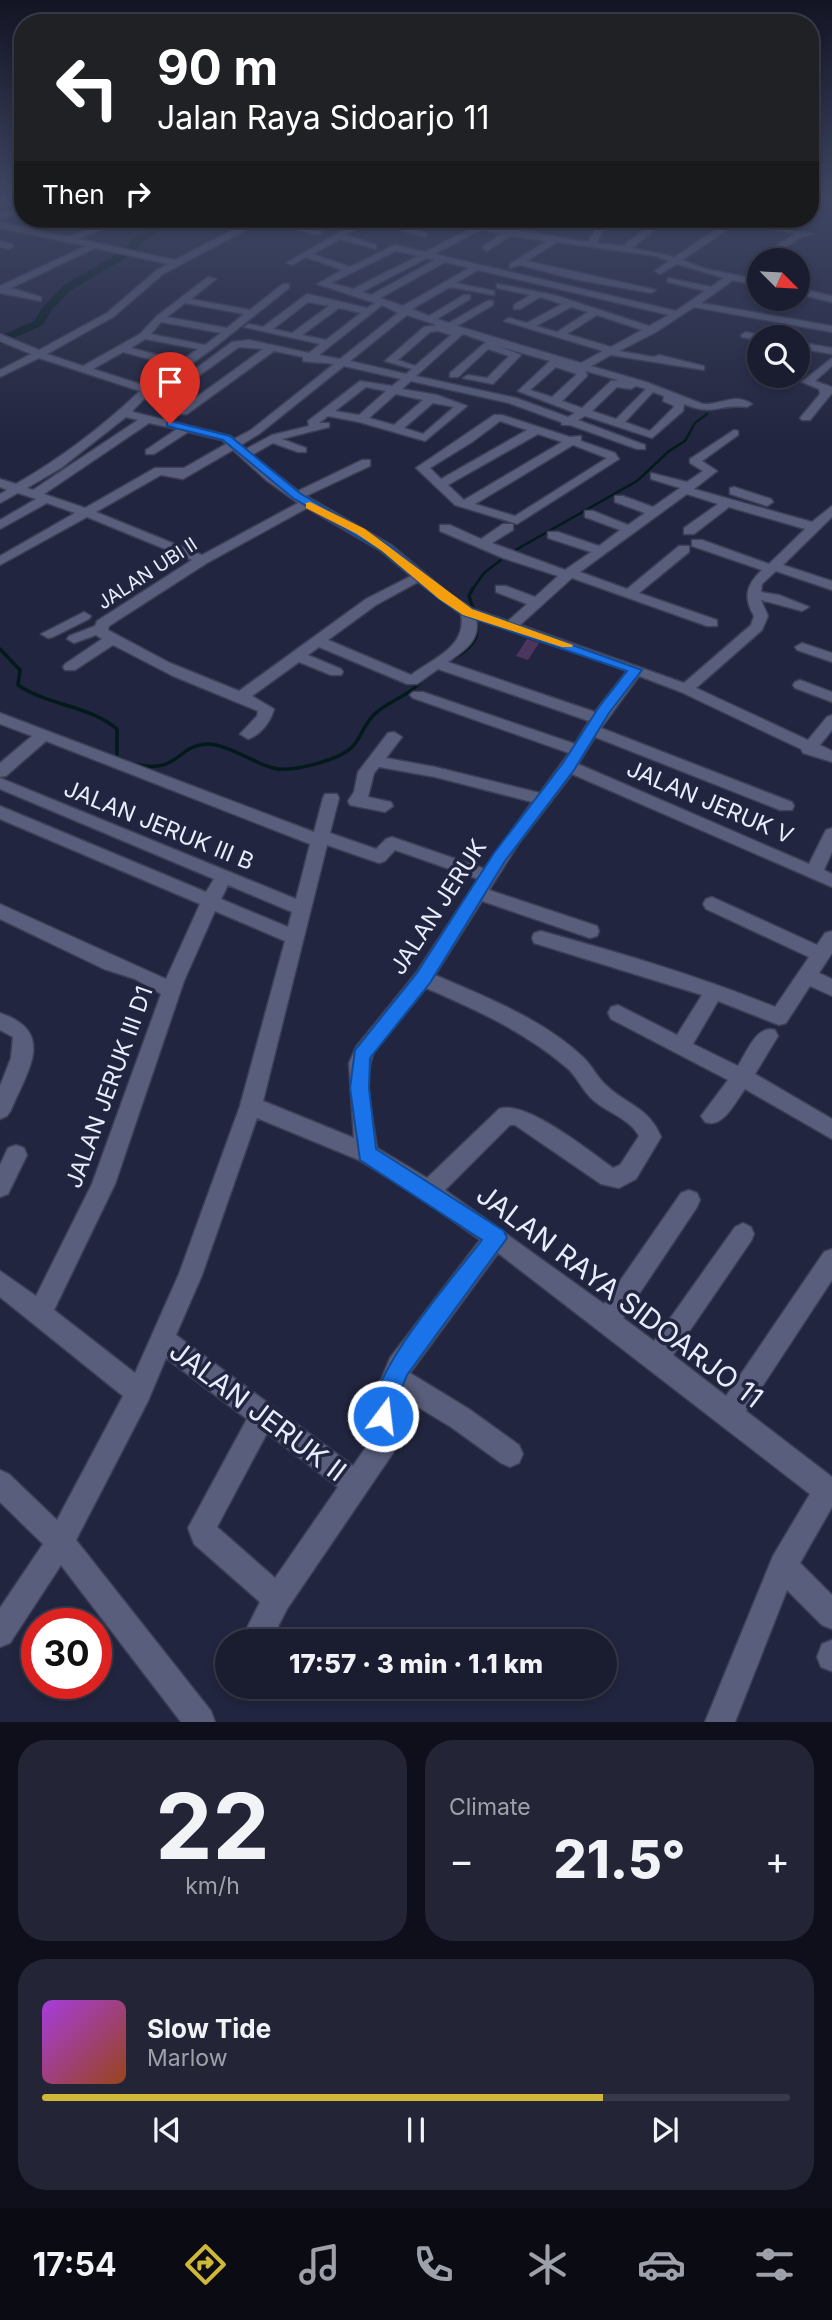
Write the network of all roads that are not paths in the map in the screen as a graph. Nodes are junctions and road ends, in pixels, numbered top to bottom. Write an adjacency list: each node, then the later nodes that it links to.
1 (20, 281): 18 (street)
2 (147, 281): 64 (street)
3 (208, 281): 23 (street)
4 (326, 281): 17 (street)
5 (348, 281): 17 (street)
6 (374, 281): 22 (street)
7 (404, 281): 32 (street)
8 (418, 281): 32 (street)
9 (453, 281): 14 (street)
10 (537, 281): 40 (street)
11 (611, 281): 19 (street)
12 (677, 281): 20 (street)
13 (724, 281): 20 (street)
14 (449, 284): 37 (street); 45 (street)
15 (286, 286): 39 (street)
16 (500, 286): 24 (street)
17 (335, 288): 22 (street)
18 (2, 290): 27 (street)
19 (652, 290)
20 (712, 290): 33 (street)
21 (213, 292): 23 (street)
22 (354, 292): 32 (street)
23 (191, 294): 29 (street); 39 (street); 44 (street)
24 (539, 294): 31 (street); 36 (street)
25 (810, 294): 28 (street)
26 (467, 297): 42 (street)
27 (38, 299)
28 (832, 299)
29 (234, 301)
30 (283, 303): 35 (street)
31 (570, 303): 38 (street); 47 (street)
32 (374, 304): 34 (street); 37 (street); 57 (street)
33 (693, 304): 40 (street); 48 (street)
34 (337, 305): 35 (street); 54 (street)
35 (298, 306): 41 (street)
36 (517, 307)
37 (404, 310): 42 (street); 68 (street)
38 (595, 312): 50 (street); 52 (street)
39 (257, 314): 41 (street); 51 (street)
40 (678, 314): 50 (street)
41 (282, 318): 49 (street)
42 (430, 319): 45 (street)
43 (509, 321): 47 (street)
44 (157, 322): 51 (street); 53 (street)
45 (450, 326): 66 (street)
46 (249, 327): 49 (street)
47 (527, 327): 52 (street)
48 (832, 329)
49 (265, 330): 54 (street)
50 (652, 330): 63 (street)
51 (229, 331): 59 (street)
52 (559, 335): 56 (street)
53 (144, 336): 59 (street); 61 (street)
54 (294, 336): 57 (street)
55 (4, 339): 64 (street)
56 (574, 340): 63 (street); 66 (street)
57 (328, 343): 65 (street)
58 (810, 347): 62 (street)
59 (207, 348): 69 (street)
60 (271, 348): 65 (street); 75 (street); 82 (street)
61 (124, 349): 69 (street); 74 (street)
62 (832, 351)
63 (609, 353): 70 (street); 72 (street); 73 (street)
64 (41, 355): 74 (street); 76 (street)
65 (309, 357): 68 (street); 75 (street)
66 (545, 357): 70 (street)
67 (832, 361): 79 (street)
68 (341, 364): 78 (street); 100 (street)
69 (184, 365): 80 (street)
70 (582, 367): 85 (street)
71 (420, 368): 71 (street); 77 (street); 78 (street)
72 (645, 368)
73 (701, 368)
74 (85, 369): 80 (street)
75 (240, 372): 82 (street)
76 (0, 374)
77 (454, 375): 77 (street)
78 (404, 382): 83 (street); 88 (street); 92 (street); 93 (street)
79 (828, 389): 89 (street)
80 (147, 390): 86 (street)
81 (648, 392): 87 (street); 95 (street); 95 (street)
82 (206, 396): 91 (street)
83 (433, 397): 97 (street); 97 (street)
84 (554, 402): 84 (street); 87 (street)
85 (747, 404)
86 (126, 412): 90 (street); 111 (street)
87 (583, 412): 93 (street); 95 (street)
88 (327, 413): 92 (street); 94 (street)
89 (806, 418)
90 (147, 419): 91 (street); 114 (street)
91 (182, 419): 96 (street); 104 (street); 106 (street)
92 (361, 419): 97 (street)
93 (568, 422): 103 (street)
94 (312, 423)
95 (617, 424)
96 (228, 426)
97 (390, 428): 102 (street)
98 (241, 429): 100 (street)
99 (538, 429): 103 (street); 110 (street); 110 (street)
100 (255, 432): 104 (street)
101 (734, 433): 112 (street)
102 (272, 439): 104 (street); 105 (street)
103 (572, 441): 118 (street); 118 (street)
104 (240, 450): 117 (street); 120 (street)
105 (302, 450)
106 (150, 452)
107 (366, 463): 117 (street, JALAN UBI II)
108 (655, 476): 112 (street)
109 (0, 483): 111 (street)
110 (442, 484): 118 (street)
111 (17, 488): 114 (street); 115 (street)
112 (687, 488): 119 (street); 121 (street)
113 (734, 491): 123 (street)
114 (41, 496): 120 (street); 124 (street)
115 (0, 499)
116 (618, 499): 121 (street)
117 (302, 500): 134 (street, JALAN UBI II); 138 (street)
118 (466, 504)
119 (726, 504): 123 (street); 128 (street)
120 (82, 512): 134 (street); 135 (street)
121 (655, 512): 127 (street)
122 (589, 514): 127 (street)
123 (825, 520): 136 (street)
124 (0, 525)
125 (508, 527): 131 (street)
126 (445, 528): 131 (street)
127 (631, 530): 133 (street)
128 (689, 531)
129 (553, 535): 133 (street)
130 (697, 543): 136 (street)
131 (482, 544): 137 (street)
132 (684, 549): 142 (street)
133 (602, 551): 137 (street)
134 (202, 560): 148 (street, JALAN UBI II)
135 (0, 561)
136 (772, 568): 139 (street); 140 (street)
137 (569, 574): 142 (street); 143 (street)
138 (420, 576): 145 (street); 152 (street)
139 (832, 586)
140 (750, 587): 144 (street); 162 (street)
141 (501, 589): 143 (street)
142 (630, 593): 146 (street)
143 (536, 601): 147 (street)
144 (802, 607)
145 (477, 615): 147 (street); 161 (street)
146 (712, 623)
147 (512, 625): 158 (street)
148 (101, 626): 149 (street); 150 (street); 151 (street, JALAN UBI II)
149 (48, 635)
150 (74, 639)
151 (112, 639): 157 (street); 163 (street, JALAN UBI II)
152 (318, 641): 154 (street); 161 (street, JALAN JERUK V)
153 (802, 647): 155 (street)
154 (298, 656): 159 (street); 163 (street)
155 (832, 658)
156 (441, 665): 167 (street)
157 (70, 667)
158 (636, 670): 162 (street); 167 (street, JALAN JERUK)
159 (336, 672)
160 (800, 685): 164 (street)
161 (415, 688): 173 (street, JALAN JERUK V)
162 (686, 689): 171 (street)
163 (242, 696): 168 (street)
164 (832, 697)
165 (0, 718): 169 (street)
166 (832, 720): 171 (street)
167 (595, 724): 173 (street, JALAN JERUK); 180 (street)
168 (248, 734)
169 (43, 735): 175 (street); 183 (street)
170 (394, 737): 174 (street)
171 (810, 749): 172 (street)
172 (832, 757)
173 (573, 759): 178 (street, JALAN JERUK); 184 (street, JALAN JERUK V)
174 (374, 761): 178 (street); 179 (street)
175 (0, 772)
176 (0, 783): 185 (street, JALAN JERUK III B)
177 (331, 798): 183 (street)
178 (541, 799): 186 (street, JALAN JERUK)
179 (385, 806)
180 (786, 806)
181 (0, 812): 189 (street)
182 (832, 834): 184 (street)
183 (320, 839): 186 (street); 191 (street)
184 (814, 872): 187 (street, JALAN JERUK V)
185 (224, 876): 189 (street, JALAN JERUK III D1); 191 (street, JALAN JERUK III B)
186 (487, 876): 188 (street, JALAN JERUK)
187 (832, 881)
188 (477, 893): 193 (street); 199 (street, JALAN JERUK)
189 (209, 901): 194 (street); 201 (street, JALAN JERUK III D1)
190 (712, 904): 197 (street)
191 (301, 908): 194 (street)
192 (0, 911): 201 (street)
193 (590, 931)
194 (293, 937): 208 (street)
195 (541, 938): 202 (street)
196 (832, 938): 197 (street)
197 (820, 954): 198 (street)
198 (808, 976): 200 (street); 202 (street)
199 (424, 978): 212 (street, JALAN JERUK); 215 (street)
200 (832, 988)
201 (172, 991): 221 (street, JALAN JERUK III D1)
202 (713, 993): 206 (street)
203 (618, 1013): 206 (street)
204 (0, 1021): 209 (street)
205 (768, 1036): 207 (street)
206 (681, 1047): 207 (street)
207 (742, 1077): 210 (street); 211 (street)
208 (251, 1106): 212 (street, JALAN RAYA SIDOARJO 11); 223 (street)
209 (0, 1110)
210 (712, 1116)
211 (832, 1130)
212 (367, 1153): 215 (street, JALAN RAYA SIDOARJO 11)
213 (16, 1155): 214 (street)
214 (0, 1187)
215 (429, 1191): 218 (street, JALAN RAYA SIDOARJO 11)
216 (689, 1200): 222 (street)
217 (743, 1234): 224 (street)
218 (496, 1238): 222 (street, JALAN RAYA SIDOARJO 11); 225 (street, JALAN JERUK II)
219 (832, 1260): 227 (street)
220 (0, 1282): 221 (street)
221 (39, 1314): 226 (street)
222 (607, 1321): 224 (street, JALAN RAYA SIDOARJO 11)
223 (161, 1339): 226 (street); 228 (street, JALAN JERUK II)
224 (657, 1358): 227 (street, JALAN RAYA SIDOARJO 11)
225 (394, 1378): 229 (street); 231 (street, JALAN JERUK II)
226 (139, 1392): 233 (street)
227 (729, 1414): 232 (street, JALAN RAYA SIDOARJO 11)
228 (263, 1415): 231 (street, JALAN JERUK II); 235 (street)
229 (510, 1454)
230 (0, 1483): 233 (street)
231 (355, 1483): 235 (street, JALAN JERUK II)
232 (829, 1492): 234 (street)
233 (60, 1542): 238 (street); 239 (street)
234 (783, 1566): 236 (street); 240 (street)
235 (277, 1599): 237 (street, JALAN JERUK II)
236 (832, 1615)
237 (261, 1629)
238 (0, 1633)
239 (200, 1721)
240 (720, 1721)

